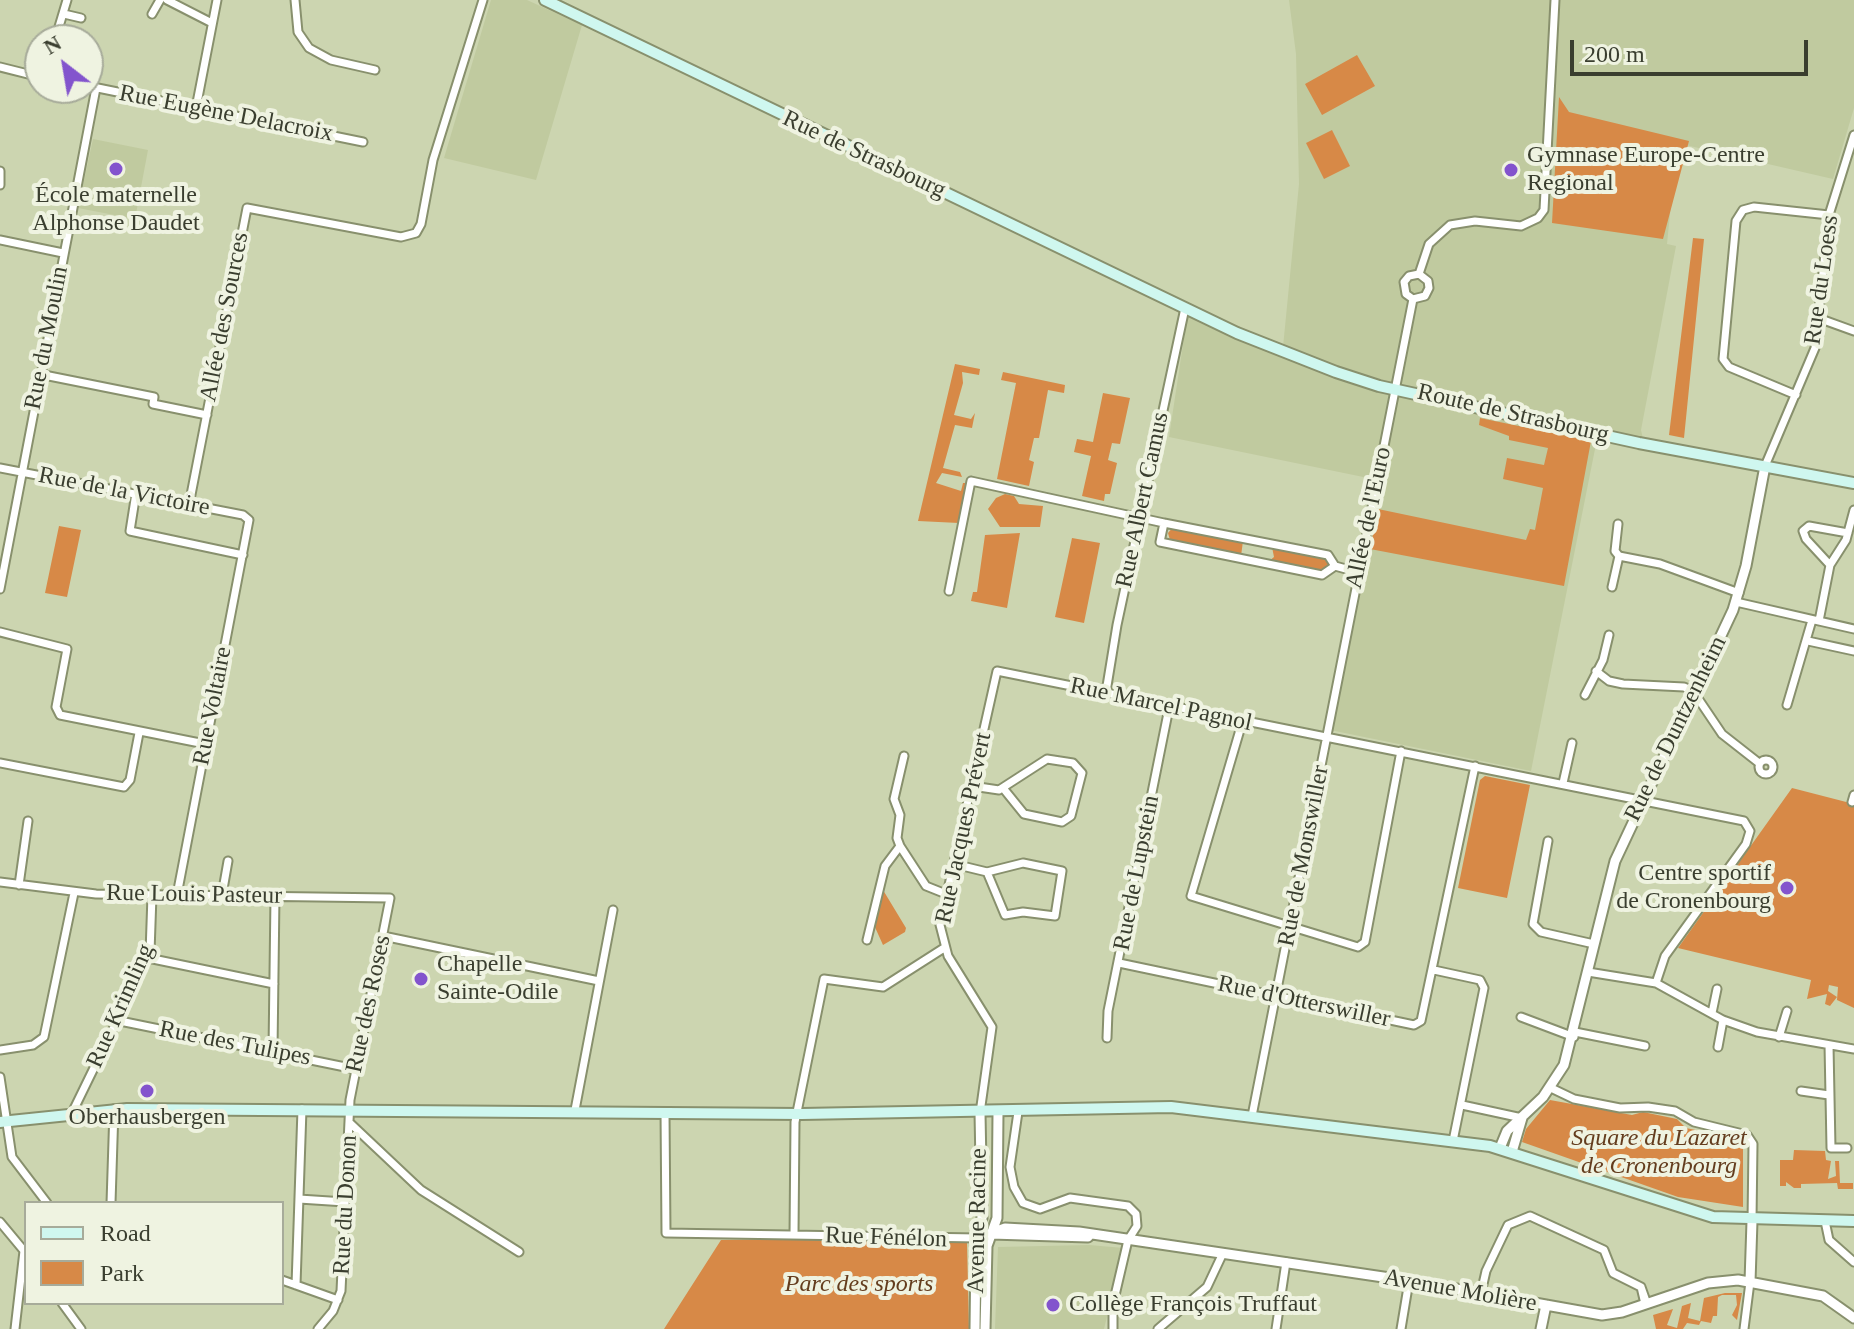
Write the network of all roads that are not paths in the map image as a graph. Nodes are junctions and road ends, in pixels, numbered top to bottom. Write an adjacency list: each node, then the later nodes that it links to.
1 (67, 0): 9 (street)
2 (160, 0): 10 (street)
3 (167, 0): 12 (street)
4 (217, 0): 12 (street)
5 (295, 0): 15 (street)
6 (483, 0): 35 (street, Allée des Sources)
7 (545, 0): 29 (main road, Rue de Strasbourg)
8 (1555, 0): 27 (street, Allée de l'Euro)
9 (64, 14): 11 (street); 13 (street)
10 (152, 14)
11 (81, 18)
12 (212, 23): 19 (street)
13 (61, 24)
14 (0, 67): 16 (street)
15 (375, 70)
16 (24, 73)
17 (104, 89): 19 (street, Rue Eugène Delacroix)
18 (90, 104): 26 (street, Rue du Moulin)
19 (196, 108): 21 (street, Rue Eugène Delacroix)
20 (1854, 135): 24 (street, Rue du Loess)
21 (363, 142)
22 (0, 171): 23 (street)
23 (0, 185)
24 (1829, 215): 30 (street, Rue du Loess); 34 (street)
25 (0, 240): 26 (street)
26 (63, 253): 32 (street, Rue du Moulin)
27 (1419, 274): 28 (street, Allée de l'Euro); 28 (street, Allée de l'Euro)
28 (1413, 299): 33 (street, Allée de l'Euro)
29 (1185, 308): 33 (main road, Route de Strasbourg); 44 (street, Rue Albert Camus)
30 (1818, 318): 31 (street); 34 (street, Rue du Loess)
31 (1854, 331)
32 (39, 374): 35 (street); 38 (street, Rue du Moulin)
33 (1391, 386): 36 (main road, Route de Strasbourg); 54 (street, Allée de l'Euro)
34 (1796, 395): 36 (street, Rue du Loess)
35 (207, 415): 41 (street, Allée des Sources)
36 (1765, 466): 39 (main road, Route de Strasbourg); 58 (street, Rue de Duntzenheim)
37 (0, 468): 38 (street, Rue de la Victoire)
38 (21, 473): 40 (street, Rue de la Victoire); 56 (street, Rue du Moulin)
39 (1854, 483)
40 (136, 493): 41 (street, Rue de la Victoire); 49 (street)
41 (189, 505): 43 (street, Rue de la Victoire)
42 (1854, 510): 47 (street)
43 (248, 518): 49 (street, Rue Voltaire)
44 (1140, 518): 45 (street); 57 (street); 68 (street, Rue Albert Camus)
45 (1164, 523): 48 (street); 51 (street)
46 (1618, 524): 50 (street)
47 (1848, 533): 52 (street); 52 (street)
48 (1263, 542): 51 (street); 53 (street)
49 (243, 555): 76 (street, Rue Voltaire)
50 (1619, 556): 55 (street); 58 (street)
51 (1257, 561): 53 (street)
52 (1830, 565): 59 (street)
53 (1335, 566): 54 (street)
54 (1357, 572): 74 (street, Allée de l'Euro)
55 (1612, 587)
56 (0, 589)
57 (949, 591)
58 (1737, 597): 59 (street); 67 (street, Rue de Duntzenheim)
59 (1816, 620): 60 (street); 63 (street)
60 (1854, 629)
61 (0, 632): 73 (street)
62 (1609, 635): 66 (street)
63 (1808, 641): 64 (street); 70 (street)
64 (1854, 651)
65 (997, 671): 68 (street, Rue Marcel Pagnol); 83 (street, Rue Jacques Prévert)
66 (1596, 671): 67 (street); 69 (street)
67 (1693, 691): 80 (street); 85 (street, Rue de Duntzenheim)
68 (1106, 692): 71 (street, Rue Marcel Pagnol)
69 (1585, 695)
70 (1787, 705)
71 (1169, 708): 72 (street, Rue Marcel Pagnol); 108 (street, Rue de Lupstein)
72 (1242, 723): 74 (street, Rue Marcel Pagnol); 102 (street)
73 (139, 733): 76 (street); 79 (street)
74 (1326, 737): 77 (street, Rue Marcel Pagnol); 102 (street, Rue de Monswiller)
75 (1572, 743): 82 (street)
76 (205, 744): 97 (street, Rue Voltaire)
77 (1401, 751): 81 (street, Rue Marcel Pagnol); 102 (street)
78 (904, 756): 88 (street)
79 (0, 763)
80 (1759, 763)
81 (1475, 766): 82 (street, Rue Marcel Pagnol); 109 (street, Rue d'Otterswiller)
82 (1563, 783): 85 (street, Rue Marcel Pagnol)
83 (972, 786): 84 (street); 90 (street, Rue Jacques Prévert)
84 (1003, 788): 84 (street)
85 (1642, 798): 105 (street, Rue de Duntzenheim); 112 (street, Rue Marcel Pagnol)
86 (28, 821): 93 (street)
87 (1548, 841): 105 (street)
88 (900, 846): 95 (street); 104 (street)
89 (228, 861): 98 (street)
90 (954, 864): 91 (street); 95 (street, Rue Jacques Prévert)
91 (987, 872): 91 (street)
92 (0, 882): 93 (street, Rue Louis Pasteur)
93 (19, 885): 94 (street, Rue Louis Pasteur)
94 (74, 893): 96 (street, Rue Louis Pasteur); 128 (street)
95 (946, 894): 106 (street, Rue Jacques Prévert)
96 (152, 895): 97 (street, Rue Louis Pasteur); 107 (street, Rue Krimling)
97 (177, 895): 98 (street, Rue Louis Pasteur)
98 (222, 895): 99 (street, Rue Louis Pasteur)
99 (275, 896): 100 (street, Rue Louis Pasteur); 113 (street)
100 (390, 898): 103 (street, Rue des Roses)
101 (613, 910): 111 (street)
102 (1290, 927): 115 (street, Rue de Monswiller)
103 (383, 936): 111 (street); 130 (street, Rue des Roses)
104 (867, 940)
105 (1594, 944): 110 (street, Rue de Duntzenheim)
106 (944, 948): 143 (street, Rue Jacques Prévert); 145 (street)
107 (148, 958): 113 (street); 119 (street, Rue Krimling)
108 (1119, 963): 115 (street, Rue d'Otterswiller); 123 (street, Rue de Lupstein)
109 (1434, 970): 115 (street, Rue d'Otterswiller); 135 (street)
110 (1588, 972): 112 (street); 121 (street, Rue de Duntzenheim)
111 (599, 981): 139 (street)
112 (1656, 983): 117 (street)
113 (274, 984): 129 (street)
114 (1717, 989): 117 (street)
115 (1276, 996): 146 (street, Rue de Monswiller)
116 (1787, 1011): 122 (street)
117 (1712, 1013): 120 (street)
118 (1521, 1017): 121 (street)
119 (115, 1020): 129 (street, Rue des Tulipes); 142 (street, Rue Krimling)
120 (1723, 1020): 122 (street); 126 (street)
121 (1574, 1035): 125 (street); 132 (street, Rue de Duntzenheim)
122 (1779, 1037): 124 (street)
123 (1107, 1038)
124 (1829, 1045): 127 (street); 134 (street)
125 (1645, 1046)
126 (1718, 1047)
127 (1854, 1049)
128 (0, 1050)
129 (273, 1051): 130 (street, Rue des Tulipes)
130 (355, 1069): 138 (street, Rue des Roses)
131 (0, 1077): 148 (street)
132 (1551, 1088): 147 (street, Rue de Duntzenheim); 158 (street)
133 (1801, 1091): 134 (street)
134 (1829, 1095): 152 (street)
135 (1462, 1105): 147 (street); 150 (street)
136 (114, 1109): 137 (main road); 142 (main road); 156 (street)
137 (302, 1109): 138 (main road); 154 (street)
138 (350, 1110): 139 (main road); 149 (street, Rue du Donon)
139 (575, 1110): 140 (main road)
140 (665, 1112): 145 (main road); 163 (street, Rue Fénélon)
141 (1018, 1112): 144 (main road); 146 (main road); 165 (street)
142 (72, 1113): 148 (main road)
143 (980, 1113): 144 (main road); 145 (main road); 164 (street, Avenue Racine)
144 (998, 1113): 162 (street, Avenue Racine)
145 (797, 1114): 163 (street)
146 (1252, 1116): 150 (main road)
147 (1522, 1118): 151 (street, Rue de Duntzenheim); 153 (street, Rue de Duntzenheim)
148 (3, 1122): 155 (street)
149 (351, 1124): 157 (street, Rue du Donon); 167 (street)
150 (1453, 1141): 151 (main road)
151 (1500, 1148): 153 (main road)
152 (1847, 1148)
153 (1512, 1152): 158 (main road)
154 (299, 1199): 157 (street); 175 (street)
155 (45, 1201)
156 (111, 1201)
157 (345, 1202): 177 (street, Rue du Donon)
158 (1753, 1221): 159 (main road); 174 (street)
159 (1825, 1221): 160 (main road); 171 (street)
160 (1854, 1221)
161 (0, 1222): 166 (street)
162 (991, 1234): 164 (street, Avenue Molière); 165 (street, Avenue Molière); 186 (street, Avenue Racine)
163 (794, 1235): 164 (street, Rue Fénélon)
164 (978, 1238): 185 (street, Avenue Racine)
165 (1128, 1240): 168 (street, Avenue Molière); 187 (street)
166 (24, 1251)
167 (519, 1252)
168 (1223, 1253): 170 (street, Avenue Molière); 188 (street)
169 (24, 1260): 182 (street)
170 (1286, 1262): 173 (street, Avenue Molière); 189 (street)
171 (1854, 1262)
172 (284, 1281): 175 (street)
173 (1409, 1281): 176 (street, Avenue Molière); 190 (street)
174 (1750, 1282): 178 (street, Avenue Molière); 181 (street, Avenue Molière); 192 (street)
175 (296, 1285): 177 (street)
176 (1481, 1293): 178 (street); 180 (street, Avenue Molière)
177 (338, 1300): 184 (street)
178 (1646, 1304): 180 (street, Avenue Molière)
179 (63, 1305): 183 (street)
180 (1546, 1305): 191 (street)
181 (1854, 1318)
182 (15, 1329)
183 (81, 1329)
184 (318, 1329)
185 (975, 1329)
186 (985, 1329)
187 (1113, 1329)
188 (1158, 1329)
189 (1276, 1329)
190 (1401, 1329)
191 (1541, 1329)
192 (1744, 1329)

